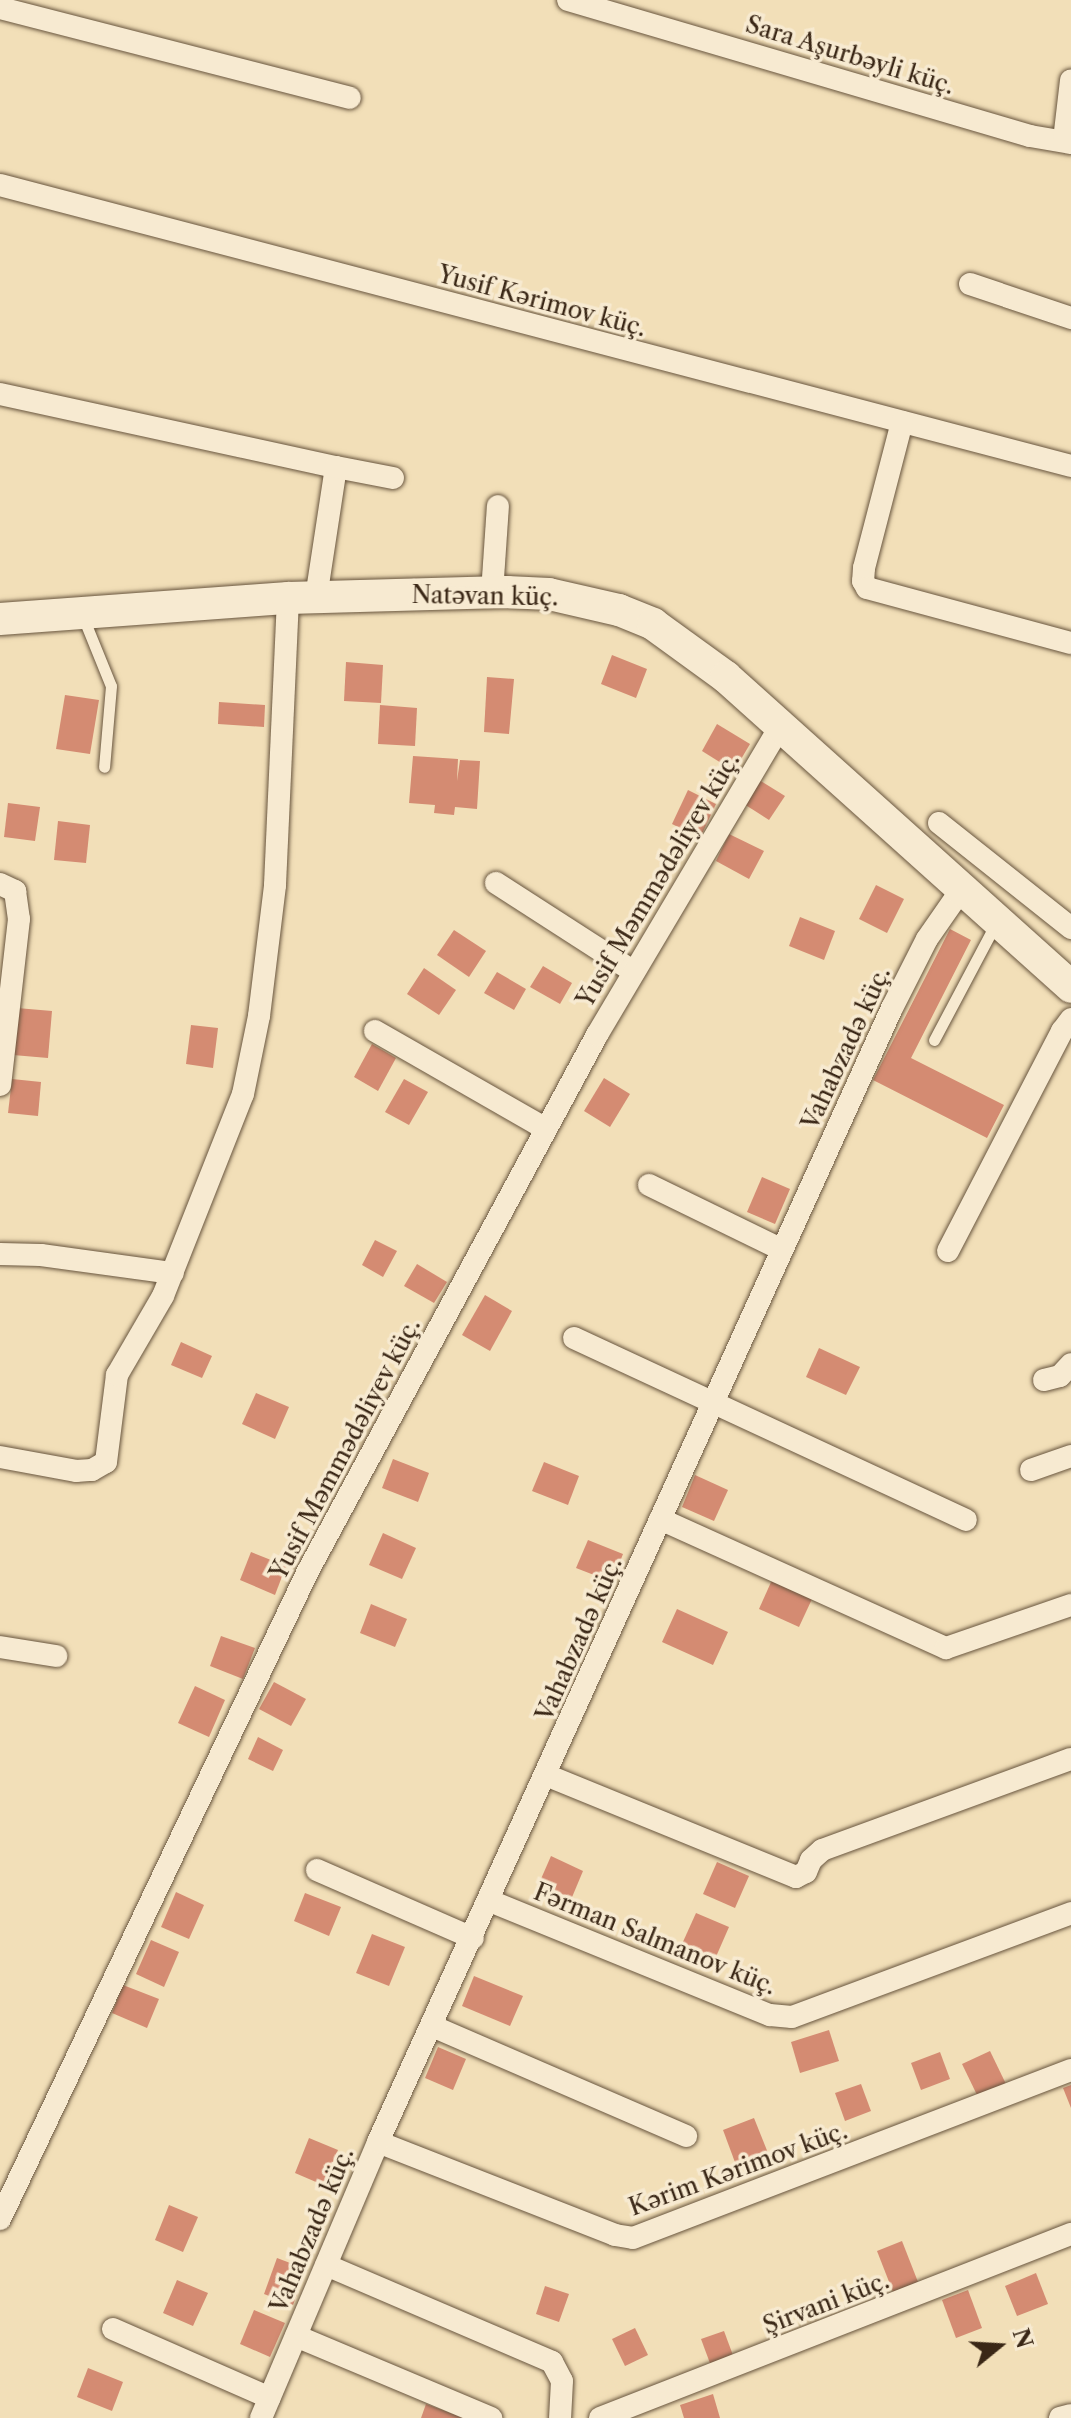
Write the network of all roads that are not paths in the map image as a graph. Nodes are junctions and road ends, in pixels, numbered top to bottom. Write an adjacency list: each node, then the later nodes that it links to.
1 (568, 0): 5 (street, Sara Aşurbəyli küç.)
2 (0, 8): 4 (street)
3 (1071, 80): 5 (street)
4 (350, 98)
5 (1068, 141)
6 (0, 185): 10 (street, Yusif Kərimov küç.)
7 (970, 284): 8 (street)
8 (1071, 318)
9 (0, 394): 12 (street)
10 (902, 422): 11 (street, Yusif Kərimov küç.); 19 (street)
11 (1071, 466)
12 (336, 467): 13 (street); 16 (street)
13 (393, 478)
14 (498, 506): 15 (street)
15 (492, 593): 16 (street, Natəvan küç.); 20 (street, Natəvan küç.)
16 (302, 598): 17 (street, Natəvan küç.); 40 (street)
17 (82, 613): 18 (street, Natəvan küç.); 21 (lane)
18 (0, 619)
19 (1071, 643)
20 (780, 727): 25 (street, Natəvan küç.); 28 (street, Yusif Məmmədəliyev küç.)
21 (104, 767)
22 (939, 823): 27 (street)
23 (496, 883): 28 (street)
24 (0, 884): 31 (street)
25 (961, 890): 26 (street, Natəvan küç.); 37 (street, Vahabzadə küç.)
26 (997, 922): 29 (street, Natəvan küç.); 33 (lane)
27 (1071, 928)
28 (634, 972): 35 (street, Yusif Məmmədəliyev küç.)
29 (1071, 987)
30 (1071, 1019): 38 (street)
31 (4, 1021): 34 (street)
32 (375, 1031): 35 (street)
33 (934, 1040)
34 (0, 1085)
35 (546, 1129): 63 (street, Yusif Məmmədəliyev küç.)
36 (649, 1185): 37 (street)
37 (782, 1250): 44 (street, Vahabzadə küç.)
38 (948, 1251)
39 (0, 1254): 40 (street)
40 (173, 1273): 46 (street)
41 (574, 1338): 44 (street)
42 (1071, 1364): 43 (street)
43 (1044, 1380)
44 (713, 1402): 48 (street, Vahabzadə küç.); 49 (street)
45 (1071, 1456): 47 (street)
46 (0, 1457)
47 (1031, 1470)
48 (660, 1519): 50 (street); 54 (street, Vahabzadə küç.)
49 (966, 1520)
50 (1071, 1605)
51 (0, 1647): 52 (street)
52 (56, 1656)
53 (1071, 1759): 54 (street)
54 (546, 1775): 56 (street, Vahabzadə küç.)
55 (317, 1870): 58 (street)
56 (490, 1901): 57 (street, Fərman Salmanov küç.); 58 (street, Vahabzadə küç.)
57 (1071, 1913)
58 (473, 1938): 59 (street, Vahabzadə küç.)
59 (432, 2026): 61 (street); 62 (street, Vahabzadə küç.)
60 (1071, 2070): 62 (street, Kərim Kərimov küç.)
61 (686, 2136)
62 (378, 2142): 65 (street, Vahabzadə küç.)
63 (0, 2219)
64 (1071, 2234): 72 (street, Şirvani küç.)
65 (326, 2265): 67 (street, Vahabzadə küç.); 71 (street)
66 (113, 2329): 68 (street)
67 (296, 2336): 68 (street, Vahabzadə küç.); 70 (street)
68 (265, 2408)
69 (1071, 2415): 73 (street)
70 (491, 2418)
71 (560, 2418)
72 (600, 2418)
73 (1060, 2418)

